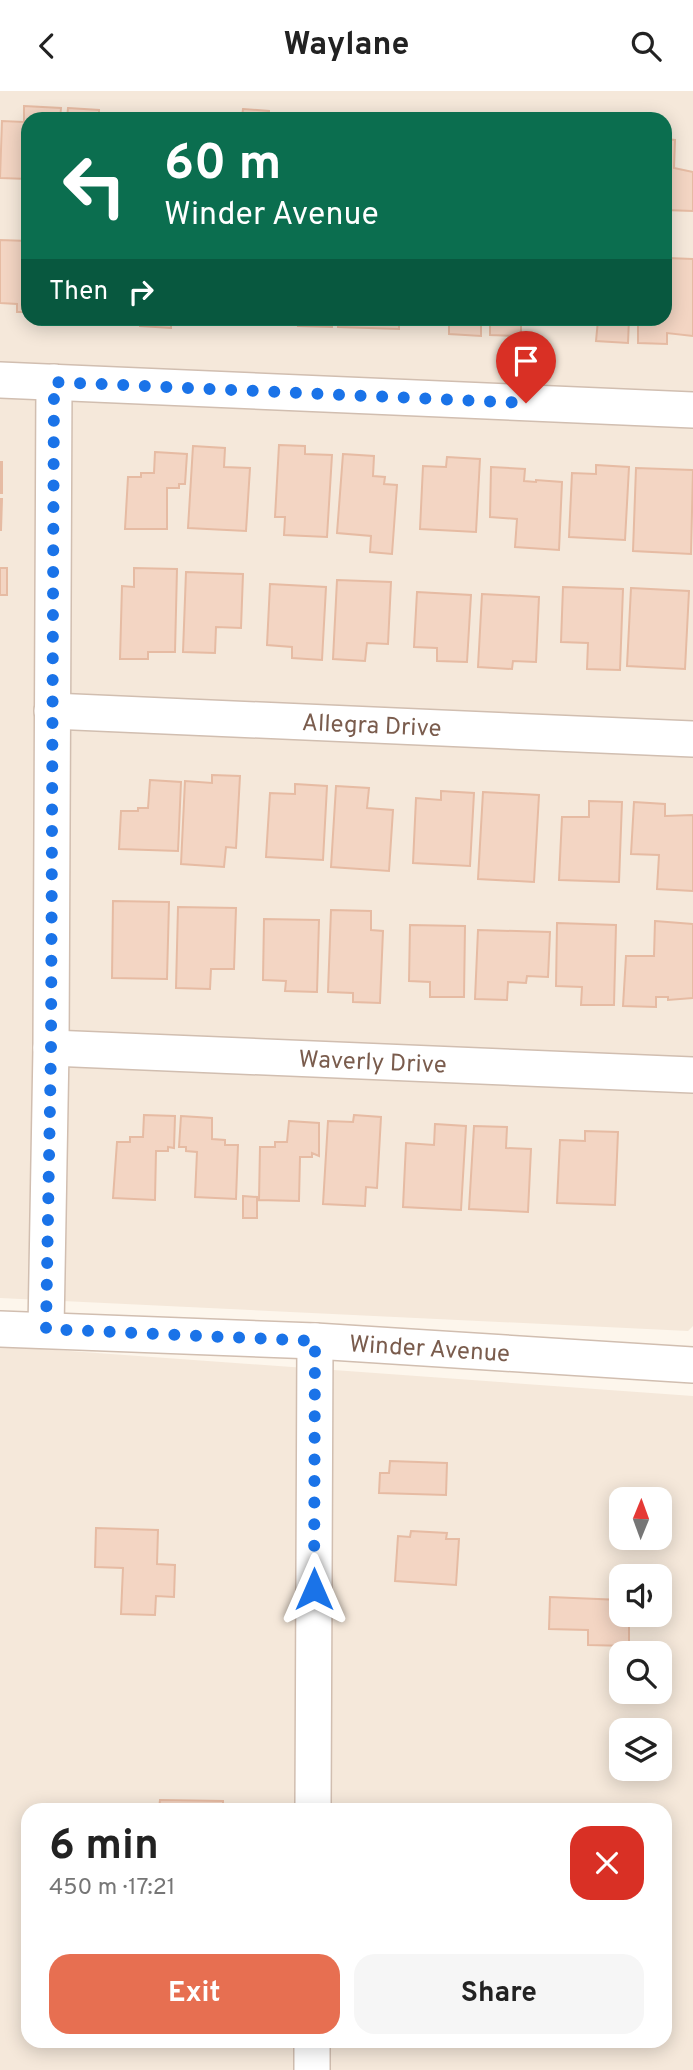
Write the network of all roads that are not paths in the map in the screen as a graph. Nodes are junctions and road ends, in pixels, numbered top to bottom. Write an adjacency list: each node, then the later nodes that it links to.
1 (0, 380): 2 (street)
2 (54, 382): 3 (street); 4 (street)
3 (693, 410)
4 (52, 711): 5 (street, Allegra Drive); 6 (street)
5 (693, 739)
6 (51, 1048): 7 (street, Waverly Drive); 9 (street)
7 (693, 1075)
8 (0, 1328): 9 (street, Winder Avenue)
9 (46, 1329): 10 (street, Winder Avenue)
10 (315, 1341): 11 (street, Winder Avenue); 12 (street)
11 (693, 1365)
12 (313, 1803)
13 (312, 2048): 14 (street)
14 (312, 2070)

